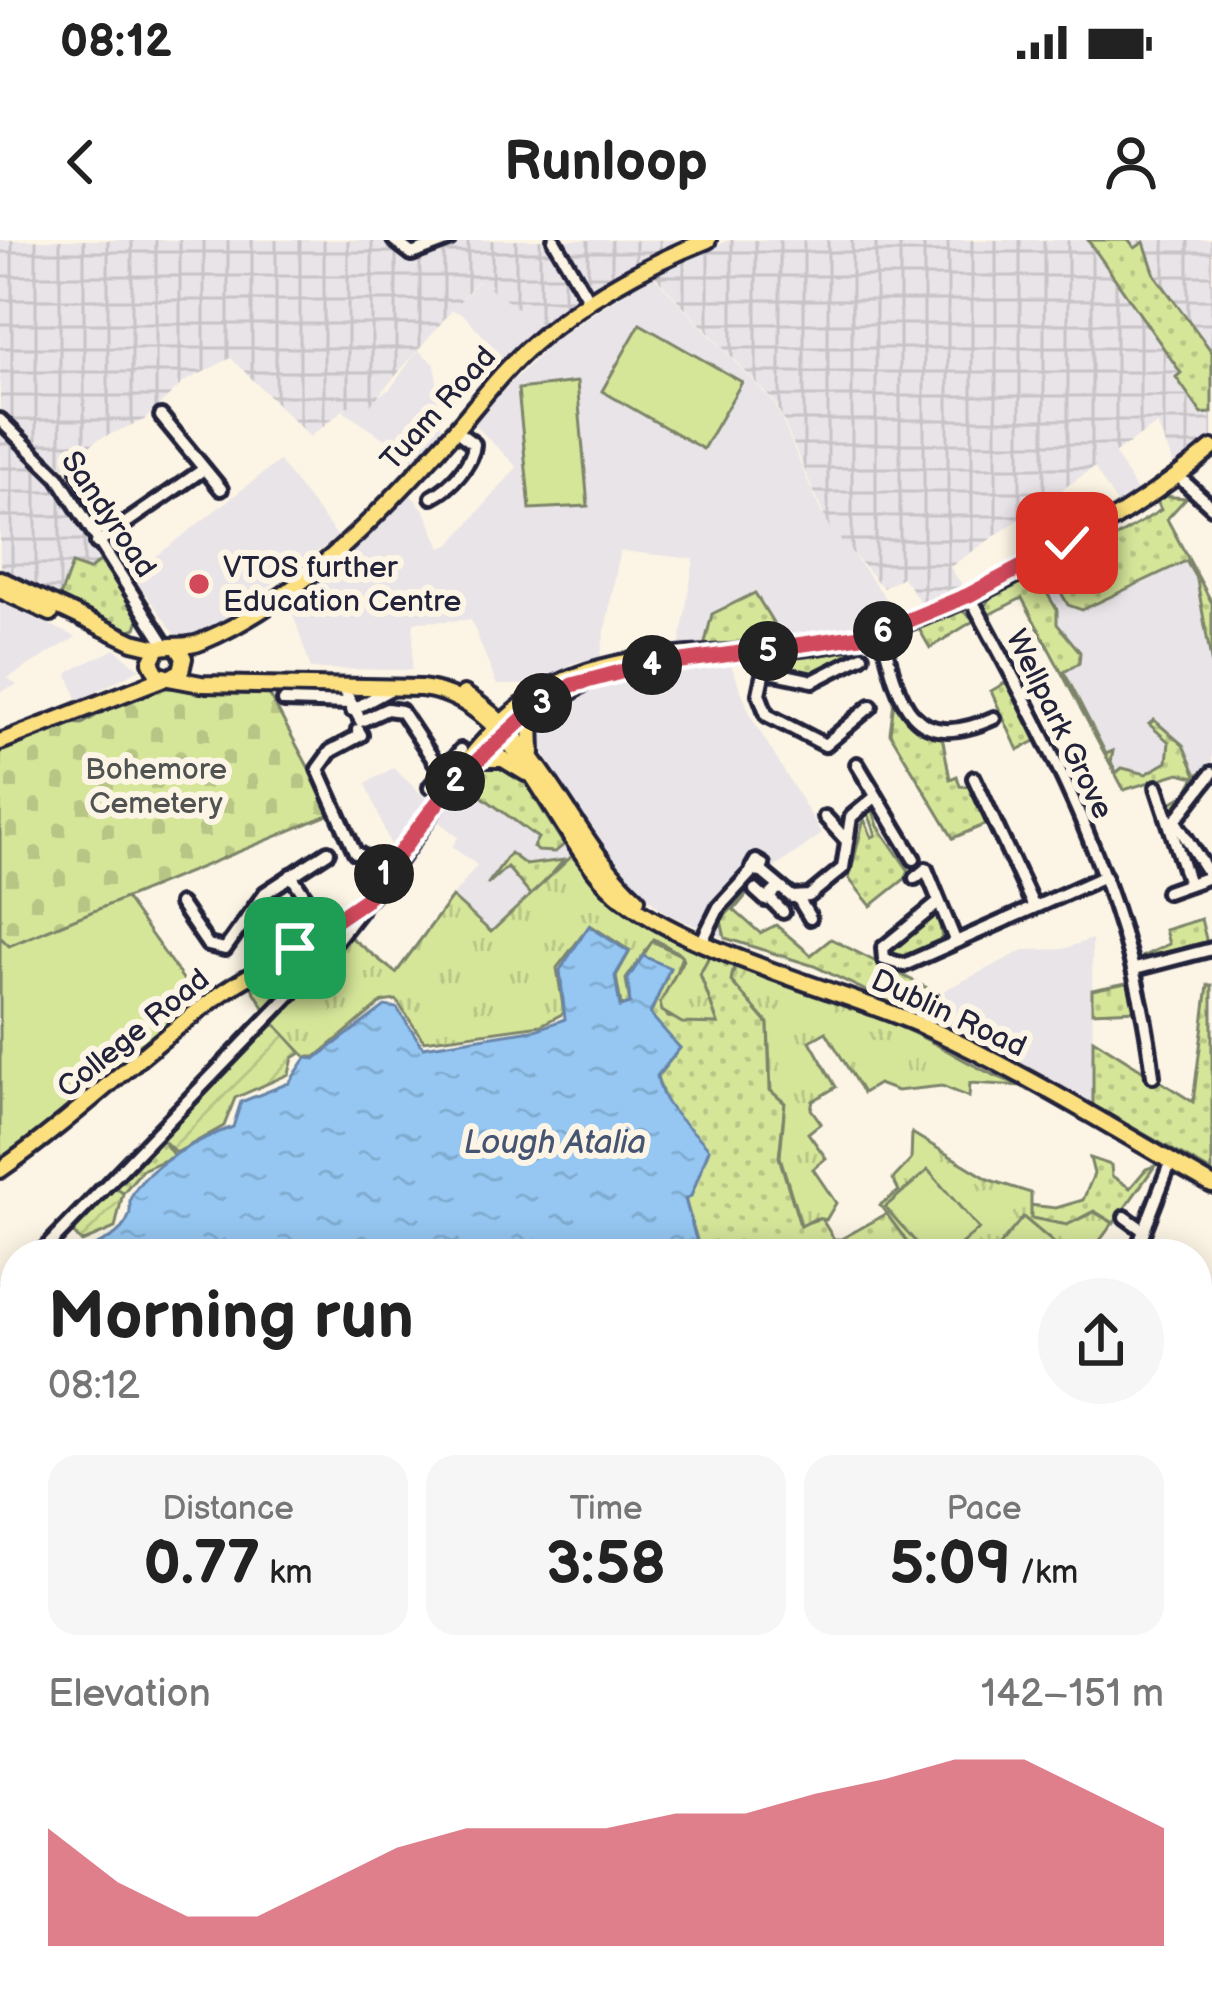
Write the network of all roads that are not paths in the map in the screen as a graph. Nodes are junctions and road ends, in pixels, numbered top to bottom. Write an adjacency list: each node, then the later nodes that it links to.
1 (394, 240): 2 (street)
2 (449, 240)
3 (554, 240): 5 (street)
4 (705, 240): 5 (main road, Tuam Road)
5 (589, 301): 8 (main road, Tuam Road)
6 (161, 416): 10 (street)
7 (0, 420): 17 (street, Sandyroad)
8 (455, 430): 14 (street); 23 (main road, Tuam Road)
9 (1212, 448): 12 (main road)
10 (204, 469): 13 (street); 16 (street)
11 (79, 472): 16 (street)
12 (1179, 477): 15 (street); 20 (main road)
13 (221, 489)
14 (432, 497)
15 (1212, 507)
16 (114, 533): 17 (street)
17 (97, 544): 23 (street, Sandyroad)
18 (0, 579): 23 (main road)
19 (0, 590): 27 (main road)
20 (969, 595): 21 (main road); 57 (street, Wellpark Grove)
21 (882, 632): 22 (main road); 34 (street)
22 (768, 651): 25 (main road); 26 (street)
23 (174, 654): 27 (main road); 27 (main road); 36 (main road)
24 (862, 656): 26 (street)
25 (699, 657): 28 (main road); 36 (main road)
26 (766, 670): 33 (street)
27 (159, 672): 29 (main road); 37 (main road)
28 (593, 676): 36 (main road); 39 (main road)
29 (341, 686): 30 (main road); 32 (street)
30 (397, 687): 32 (street); 36 (main road)
31 (284, 701): 32 (street)
32 (351, 706): 42 (street)
33 (871, 706)
34 (988, 726)
35 (358, 730): 55 (street)
36 (503, 730): 39 (main road, Dublin Road); 40 (main road, College Road); 45 (main road, Dublin Road); 47 (main road, College Road)
37 (0, 742)
38 (461, 750): 42 (street)
39 (532, 753): 71 (main road, Dublin Road)
40 (479, 760): 45 (main road); 47 (main road, College Road)
41 (857, 764): 49 (street)
42 (441, 771): 46 (street)
43 (1212, 772): 51 (street)
44 (974, 778): 69 (street)
45 (538, 784): 71 (main road, Dublin Road)
46 (430, 787)
47 (449, 787): 55 (main road, College Road)
48 (1157, 787): 51 (street)
49 (874, 798): 52 (street); 54 (street)
50 (825, 817): 52 (street)
51 (1172, 822): 58 (street); 60 (street)
52 (847, 841): 65 (street)
53 (328, 852): 56 (street)
54 (915, 859)
55 (387, 870): 66 (main road, College Road)
56 (291, 875): 67 (street); 73 (street)
57 (1105, 876): 69 (street); 79 (street, Wellpark Grove)
58 (1212, 877): 60 (street)
59 (915, 878): 68 (street)
60 (1189, 884): 63 (street)
61 (779, 887): 64 (street); 65 (street); 75 (street)
62 (755, 890): 64 (street)
63 (1167, 892)
64 (769, 898): 70 (street)
65 (798, 898): 72 (street)
66 (365, 900): 73 (main road, College Road); 78 (street)
67 (180, 904)
68 (937, 904): 74 (street); 74 (street)
69 (1033, 904): 74 (street)
70 (784, 912)
71 (652, 915): 75 (main road, Dublin Road)
72 (810, 918)
73 (326, 928): 76 (main road, College Road); 78 (street)
74 (955, 940)
75 (702, 941): 82 (main road, Dublin Road)
76 (295, 948): 80 (street); 83 (main road, College Road)
77 (1212, 949): 79 (street)
78 (322, 960): 80 (street)
79 (1136, 969): 81 (street, Wellpark Grove)
80 (312, 972): 87 (street)
81 (1153, 1076)
82 (1171, 1162): 84 (main road, Dublin Road); 86 (street)
83 (0, 1170)
84 (1212, 1185)
85 (1125, 1217): 86 (street)
86 (1143, 1230): 88 (street)
87 (54, 1239)
88 (1140, 1239)

